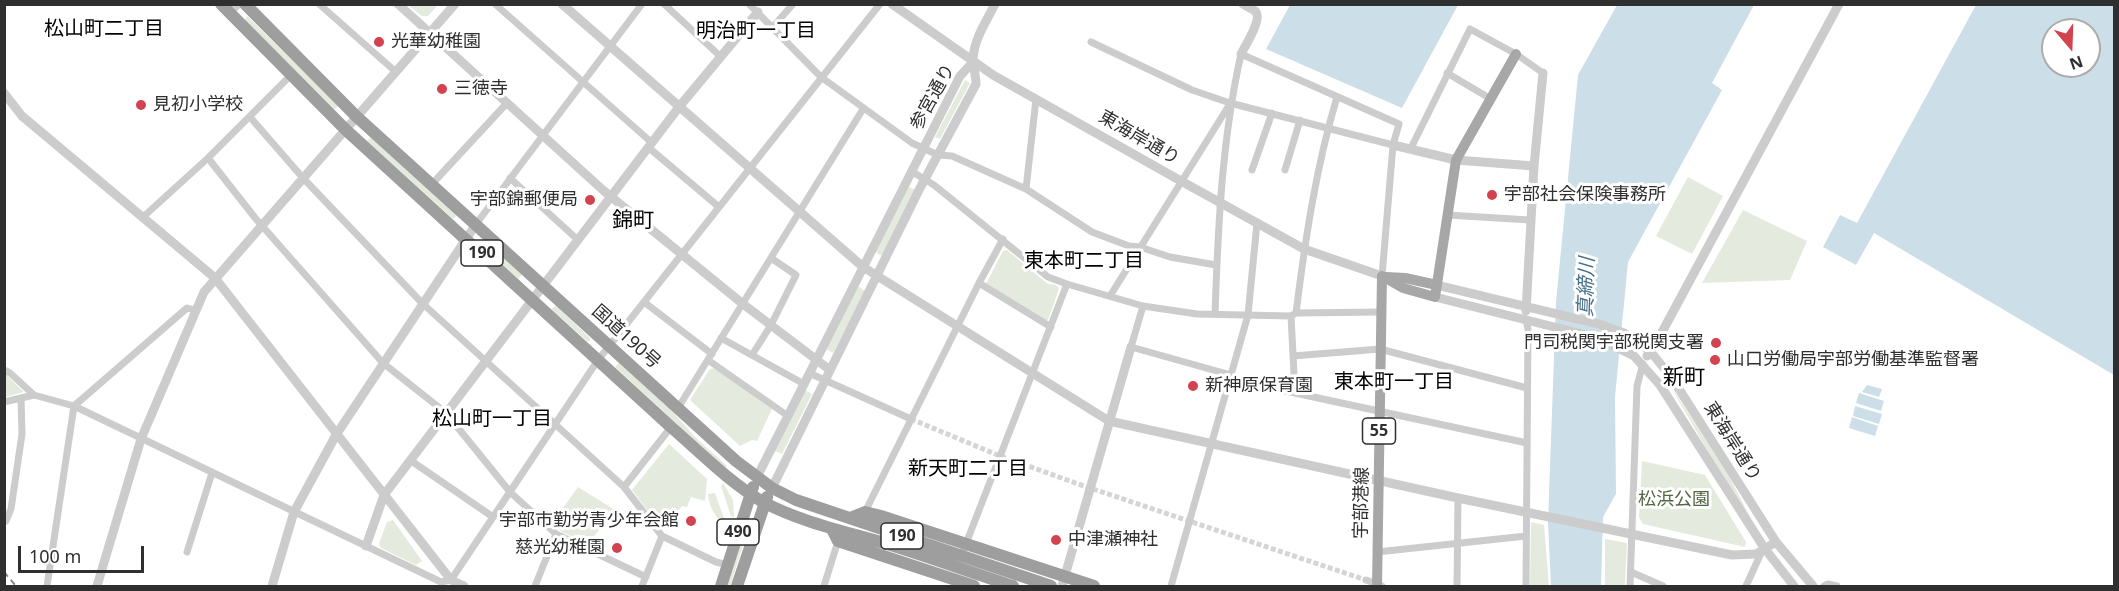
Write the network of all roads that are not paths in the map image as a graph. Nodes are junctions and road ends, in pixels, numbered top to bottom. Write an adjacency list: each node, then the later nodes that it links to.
1 (245, 4): 42 (highway, 国道190号 / 190)
2 (319, 4): 26 (street)
3 (398, 4): 19 (street)
4 (455, 4): 19 (street)
5 (495, 4): 31 (street)
6 (562, 4): 21 (street)
7 (642, 4): 21 (street)
8 (664, 4): 24 (street)
9 (749, 4): 17 (street)
10 (793, 4): 18 (street)
11 (880, 4): 30 (street)
12 (892, 4): 25 (street, 東海岸通り)
13 (995, 4): 25 (street)
14 (1243, 4): 22 (street)
15 (1839, 4): 112 (street)
16 (230, 7): 29 (highway, 国道190号 / 190)
17 (758, 12): 18 (street); 24 (street)
18 (772, 28): 30 (street)
19 (430, 33): 26 (street); 36 (street)
20 (1091, 42): 37 (street)
21 (610, 46): 31 (street); 38 (street)
22 (1241, 54): 33 (street); 37 (street)
23 (1516, 54): 27 (street); 28 (street); 35 (main road)
24 (721, 57): 38 (street)
25 (973, 62): 34 (street, 東海岸通り); 49 (street, 参宮通り); 51 (street, 参宮通り)
26 (396, 72): 42 (street)
27 (1447, 73): 35 (street); 50 (street)
28 (1543, 73): 54 (street)
29 (291, 75): 41 (street); 45 (highway, 国道190号 / 190)
30 (821, 77): 39 (street); 55 (street)
31 (582, 82): 46 (street); 47 (street)
32 (4, 93): 70 (street)
33 (1337, 97): 44 (street); 48 (street)
34 (1036, 99): 62 (street, 東海岸通り); 64 (street)
35 (1491, 99): 53 (main road)
36 (507, 103): 46 (street); 63 (street)
37 (1230, 103): 40 (street); 62 (street); 66 (street)
38 (679, 106): 47 (street); 55 (street)
39 (863, 109): 49 (street); 68 (street)
40 (1272, 113): 43 (street); 56 (street)
41 (250, 117): 52 (street); 59 (street)
42 (357, 117): 45 (street); 63 (highway, 国道190号 / 190)
43 (1300, 120): 44 (street); 57 (street)
44 (1328, 127): 48 (street); 79 (street)
45 (346, 130): 59 (street); 75 (highway, 国道190号 / 190)
46 (543, 135): 60 (street); 65 (street)
47 (649, 145): 65 (street); 67 (street)
48 (1394, 145): 50 (street); 85 (street)
49 (923, 148): 51 (street); 58 (street, 参宮通り)
50 (1411, 148): 53 (street)
51 (938, 155): 61 (street, 参宮通り); 64 (street)
52 (208, 158): 70 (street); 74 (street)
53 (1456, 160): 54 (street); 69 (main road)
54 (1534, 166): 71 (street)
55 (749, 168): 67 (street); 68 (street)
56 (1252, 170)
57 (1285, 170)
58 (911, 171): 61 (street); 83 (street, 参宮通り)
59 (303, 178): 74 (street); 95 (street)
60 (510, 178): 73 (street); 77 (street)
61 (926, 179): 76 (street); 84 (street, 参宮通り)
62 (1181, 181): 66 (street, 東海岸通り); 78 (street)
63 (432, 184): 73 (highway, 国道190号 / 190)
64 (1026, 189): 78 (street)
65 (610, 196): 77 (street); 80 (street)
66 (1219, 202): 72 (street, 東海岸通り); 82 (street)
67 (719, 207): 80 (street)
68 (800, 211): 81 (street); 83 (street)
69 (1447, 215): 71 (street); 90 (main road)
70 (142, 218): 86 (street)
71 (1530, 220): 98 (street)
72 (1257, 223): 79 (street, 東海岸通り); 102 (street)
73 (476, 224): 75 (street); 89 (highway, 国道190号 / 190)
74 (262, 226): 86 (street); 119 (street)
75 (465, 238): 93 (highway, 国道190号 / 190); 95 (street)
76 (1003, 239): 87 (street); 88 (street)
77 (578, 240): 89 (street)
78 (1140, 247): 82 (street); 91 (street)
79 (1304, 249): 85 (street, 東海岸通り); 103 (street)
80 (682, 255): 94 (street); 96 (street)
81 (771, 258): 96 (street); 105 (street)
82 (1216, 265): 101 (street)
83 (863, 267): 84 (street); 116 (street, 参宮通り)
84 (877, 276): 106 (street); 122 (street, 参宮通り)
85 (1382, 276): 90 (main road); 92 (main road); 100 (main road, 宇部港線 / 55)
86 (215, 278): 99 (street); 142 (street)
87 (979, 283): 106 (street); 107 (street)
88 (1067, 284): 91 (street); 107 (street)
89 (542, 285): 93 (street); 109 (highway, 国道190号 / 190)
90 (1437, 285): 92 (main road); 98 (street, 東海岸通り)
91 (1110, 296): 97 (street)
92 (1435, 297): 104 (street, 東海岸通り)
93 (532, 299): 117 (highway, 国道190号 / 190); 118 (street)
94 (644, 302): 109 (street); 115 (street)
95 (423, 303): 118 (street); 119 (street)
96 (743, 304): 105 (street); 108 (street)
97 (1143, 306): 101 (street); 110 (street)
98 (1525, 307): 104 (street); 112 (street, 東海岸通り)
99 (194, 310): 133 (street); 143 (street)
100 (1380, 312): 103 (street); 111 (main road, 宇部港線 / 55)
101 (1215, 314): 102 (street)
102 (1248, 315): 103 (street); 125 (street)
103 (1294, 315): 114 (street)
104 (1526, 320): 120 (street, 東海岸通り); 128 (street)
105 (771, 325): 113 (street); 116 (street)
106 (957, 326): 124 (street); 138 (street)
107 (1051, 327): 124 (street)
108 (721, 338): 113 (street); 115 (street)
109 (609, 346): 117 (street); 134 (highway, 国道190号 / 190)
110 (1131, 347): 125 (street); 139 (street)
111 (1380, 349): 114 (street); 128 (street); 135 (main road, 宇部港線 / 55)
112 (1650, 351): 120 (street); 171 (street, 東海岸通り)
113 (752, 355): 127 (street)
114 (1293, 356): 129 (street)
115 (710, 357): 134 (street); 137 (street)
116 (815, 359): 122 (street); 123 (street, 参宮通り)
117 (598, 360): 140 (street); 141 (highway, 国道190号 / 190)
118 (486, 361): 136 (street); 140 (street)
119 (383, 363): 136 (street); 142 (street)
120 (1643, 364): 166 (street); 174 (street, 東海岸通り)
121 (4, 370): 130 (street)
122 (830, 370): 126 (street, 参宮通り)
123 (809, 373): 126 (street); 127 (street, 参宮通り)
124 (1032, 374): 139 (street); 178 (street)
125 (1230, 377): 129 (street); 145 (street)
126 (825, 381): 138 (street); 151 (street, 参宮通り)
127 (804, 384): 137 (street, 参宮通り)
128 (1527, 388): 144 (street)
129 (1295, 393): 135 (street)
130 (34, 395): 131 (street); 133 (street)
131 (21, 398): 132 (street); 162 (street)
132 (4, 402)
133 (74, 406): 143 (street); 184 (street)
134 (678, 408): 148 (highway, 国道190号 / 190)
135 (1379, 412): 144 (street); 149 (main road, 宇部港線 / 55)
136 (446, 413): 146 (street); 152 (street)
137 (788, 416): 148 (street, 参宮通り)
138 (911, 419): 158 (street)
139 (1109, 421): 145 (street); 182 (street)
140 (556, 425): 150 (street); 152 (street)
141 (671, 427): 150 (street); 153 (highway, 国道190号 / 190)
142 (336, 435): 154 (street); 157 (street)
143 (141, 439): 147 (street); 185 (street)
144 (1527, 443): 159 (street)
145 (1211, 444): 149 (street); 197 (street)
146 (410, 460): 154 (street); 160 (street)
147 (212, 473): 157 (street); 175 (street)
148 (757, 477): 151 (highway, 国道190号 / 190); 153 (highway, 490)
149 (1379, 481): 155 (street); 176 (main road, 宇部港線 / 55)
150 (624, 487): 168 (street)
151 (772, 488): 156 (highway, 490); 161 (highway, 国道190号 / 190)
152 (510, 492): 160 (street); 165 (street)
153 (751, 494): 156 (highway, 国道190号 / 190); 177 (highway, 490)
154 (384, 495): 173 (street); 183 (street)
155 (1458, 498): 159 (street); 172 (street)
156 (765, 502): 164 (highway, 国道190号 / 190); 191 (highway, 490)
157 (294, 512): 173 (street); 186 (street)
158 (865, 512): 161 (highway); 163 (highway); 178 (highway)
159 (1526, 512): 166 (street); 169 (street)
160 (493, 517): 183 (street)
161 (850, 518): 163 (highway, 国道190号 / 190)
162 (6, 521)
163 (870, 525): 178 (highway, 国道190号 / 190)
164 (832, 529): 167 (highway, 国道190号 / 190); 170 (highway)
165 (556, 534): 180 (street); 188 (street)
166 (1632, 534): 174 (street); 179 (street)
167 (852, 535): 170 (highway); 178 (highway, 国道190号 / 190)
168 (662, 536): 177 (street); 180 (street)
169 (1526, 536): 172 (street); 200 (street)
170 (838, 541): 178 (highway); 192 (street)
171 (1776, 542): 174 (street); 205 (street, 東海岸通り)
172 (1457, 545): 176 (street); 199 (street)
173 (366, 546): 183 (street)
174 (1764, 550): 203 (street); 204 (street, 東海岸通り)
175 (187, 552)
176 (1377, 552): 198 (main road, 宇部港線 / 55)
177 (728, 565): 190 (highway, 490)
178 (958, 567): 182 (highway); 193 (highway); 194 (highway, 国道190号 / 190); 195 (highway, 国道190号 / 190)
179 (1631, 572): 201 (street); 202 (street)
180 (646, 576): 189 (street)
181 (1366, 580): 198 (street)
182 (1063, 581): 196 (highway)
183 (444, 583): 187 (street)
184 (46, 586)
185 (97, 586)
186 (272, 586)
187 (464, 586)
188 (535, 586)
189 (642, 586)
190 (721, 586)
191 (737, 586)
192 (824, 586)
193 (974, 586)
194 (1013, 586)
195 (1051, 586)
196 (1094, 586)
197 (1171, 586)
198 (1379, 586)
199 (1457, 586)
200 (1526, 586)
201 (1630, 586)
202 (1663, 586)
203 (1746, 586)
204 (1794, 586)
205 (1813, 586)
206 (1824, 586): 207 (street)
207 (1837, 586)

